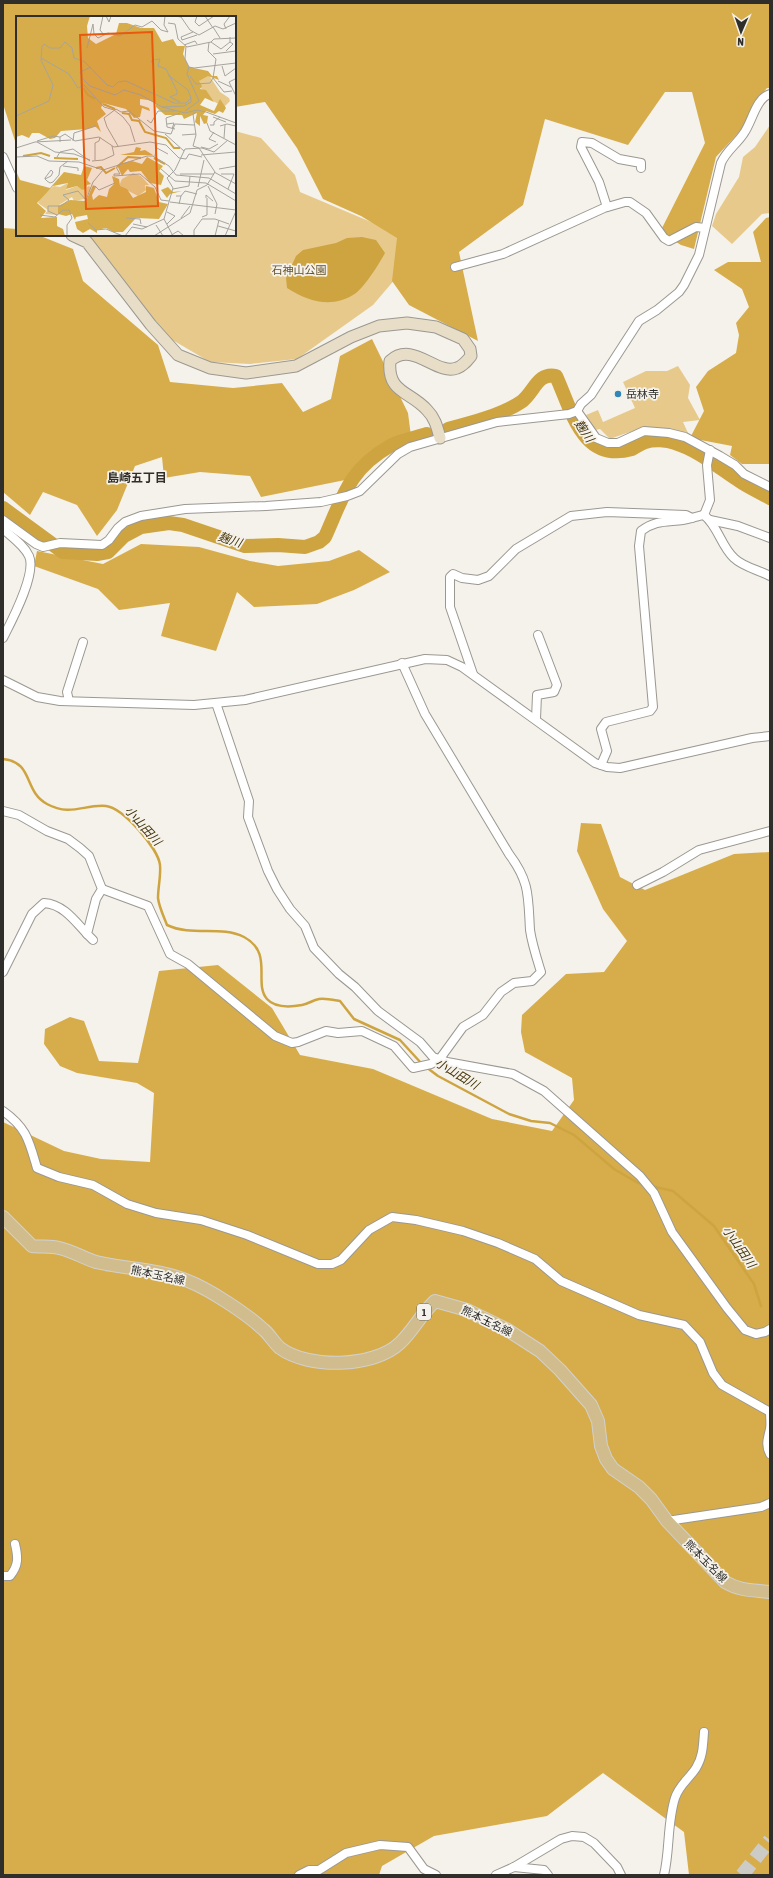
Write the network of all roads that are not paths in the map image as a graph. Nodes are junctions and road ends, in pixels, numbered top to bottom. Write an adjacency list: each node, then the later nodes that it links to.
1 (770, 94): 6 (street)
2 (3, 157): 4 (street)
3 (641, 168): 5 (street)
4 (16, 186)
5 (607, 207): 6 (street); 8 (street)
6 (705, 228): 9 (street)
7 (74, 236): 10 (street)
8 (455, 266)
9 (574, 412): 10 (street); 11 (street)
10 (440, 438): 15 (street)
11 (710, 451): 12 (street); 13 (street)
12 (770, 487)
13 (707, 517): 14 (street); 17 (street); 18 (street)
14 (692, 518): 23 (street); 29 (street)
15 (3, 520)
16 (3, 530): 20 (street)
17 (770, 538)
18 (770, 576)
19 (538, 636): 27 (street)
20 (3, 637)
21 (83, 642): 25 (street)
22 (402, 664): 23 (street); 26 (street); 35 (street)
23 (473, 674): 27 (street)
24 (3, 680): 25 (street)
25 (69, 701): 26 (street)
26 (216, 703): 35 (street)
27 (536, 719): 29 (street)
28 (770, 736): 29 (street)
29 (601, 765)
30 (3, 811): 33 (street)
31 (770, 831): 32 (street)
32 (637, 885)
33 (102, 889): 34 (street); 35 (street)
34 (3, 972)
35 (439, 1060): 38 (street)
36 (3, 1111): 39 (street)
37 (3, 1217): 42 (main road, 熊本玉名線 / 1)
38 (770, 1329)
39 (770, 1412): 40 (street)
40 (770, 1454)
41 (770, 1503): 42 (street)
42 (667, 1521): 45 (main road, 熊本玉名線 / 1)
43 (15, 1544): 44 (street)
44 (3, 1576)
45 (770, 1592)
46 (704, 1732): 53 (street)
47 (514, 1867): 50 (street); 51 (street); 52 (street)
48 (299, 1875): 49 (street)
49 (436, 1875)
50 (496, 1875)
51 (548, 1875)
52 (621, 1875)
53 (664, 1875)

